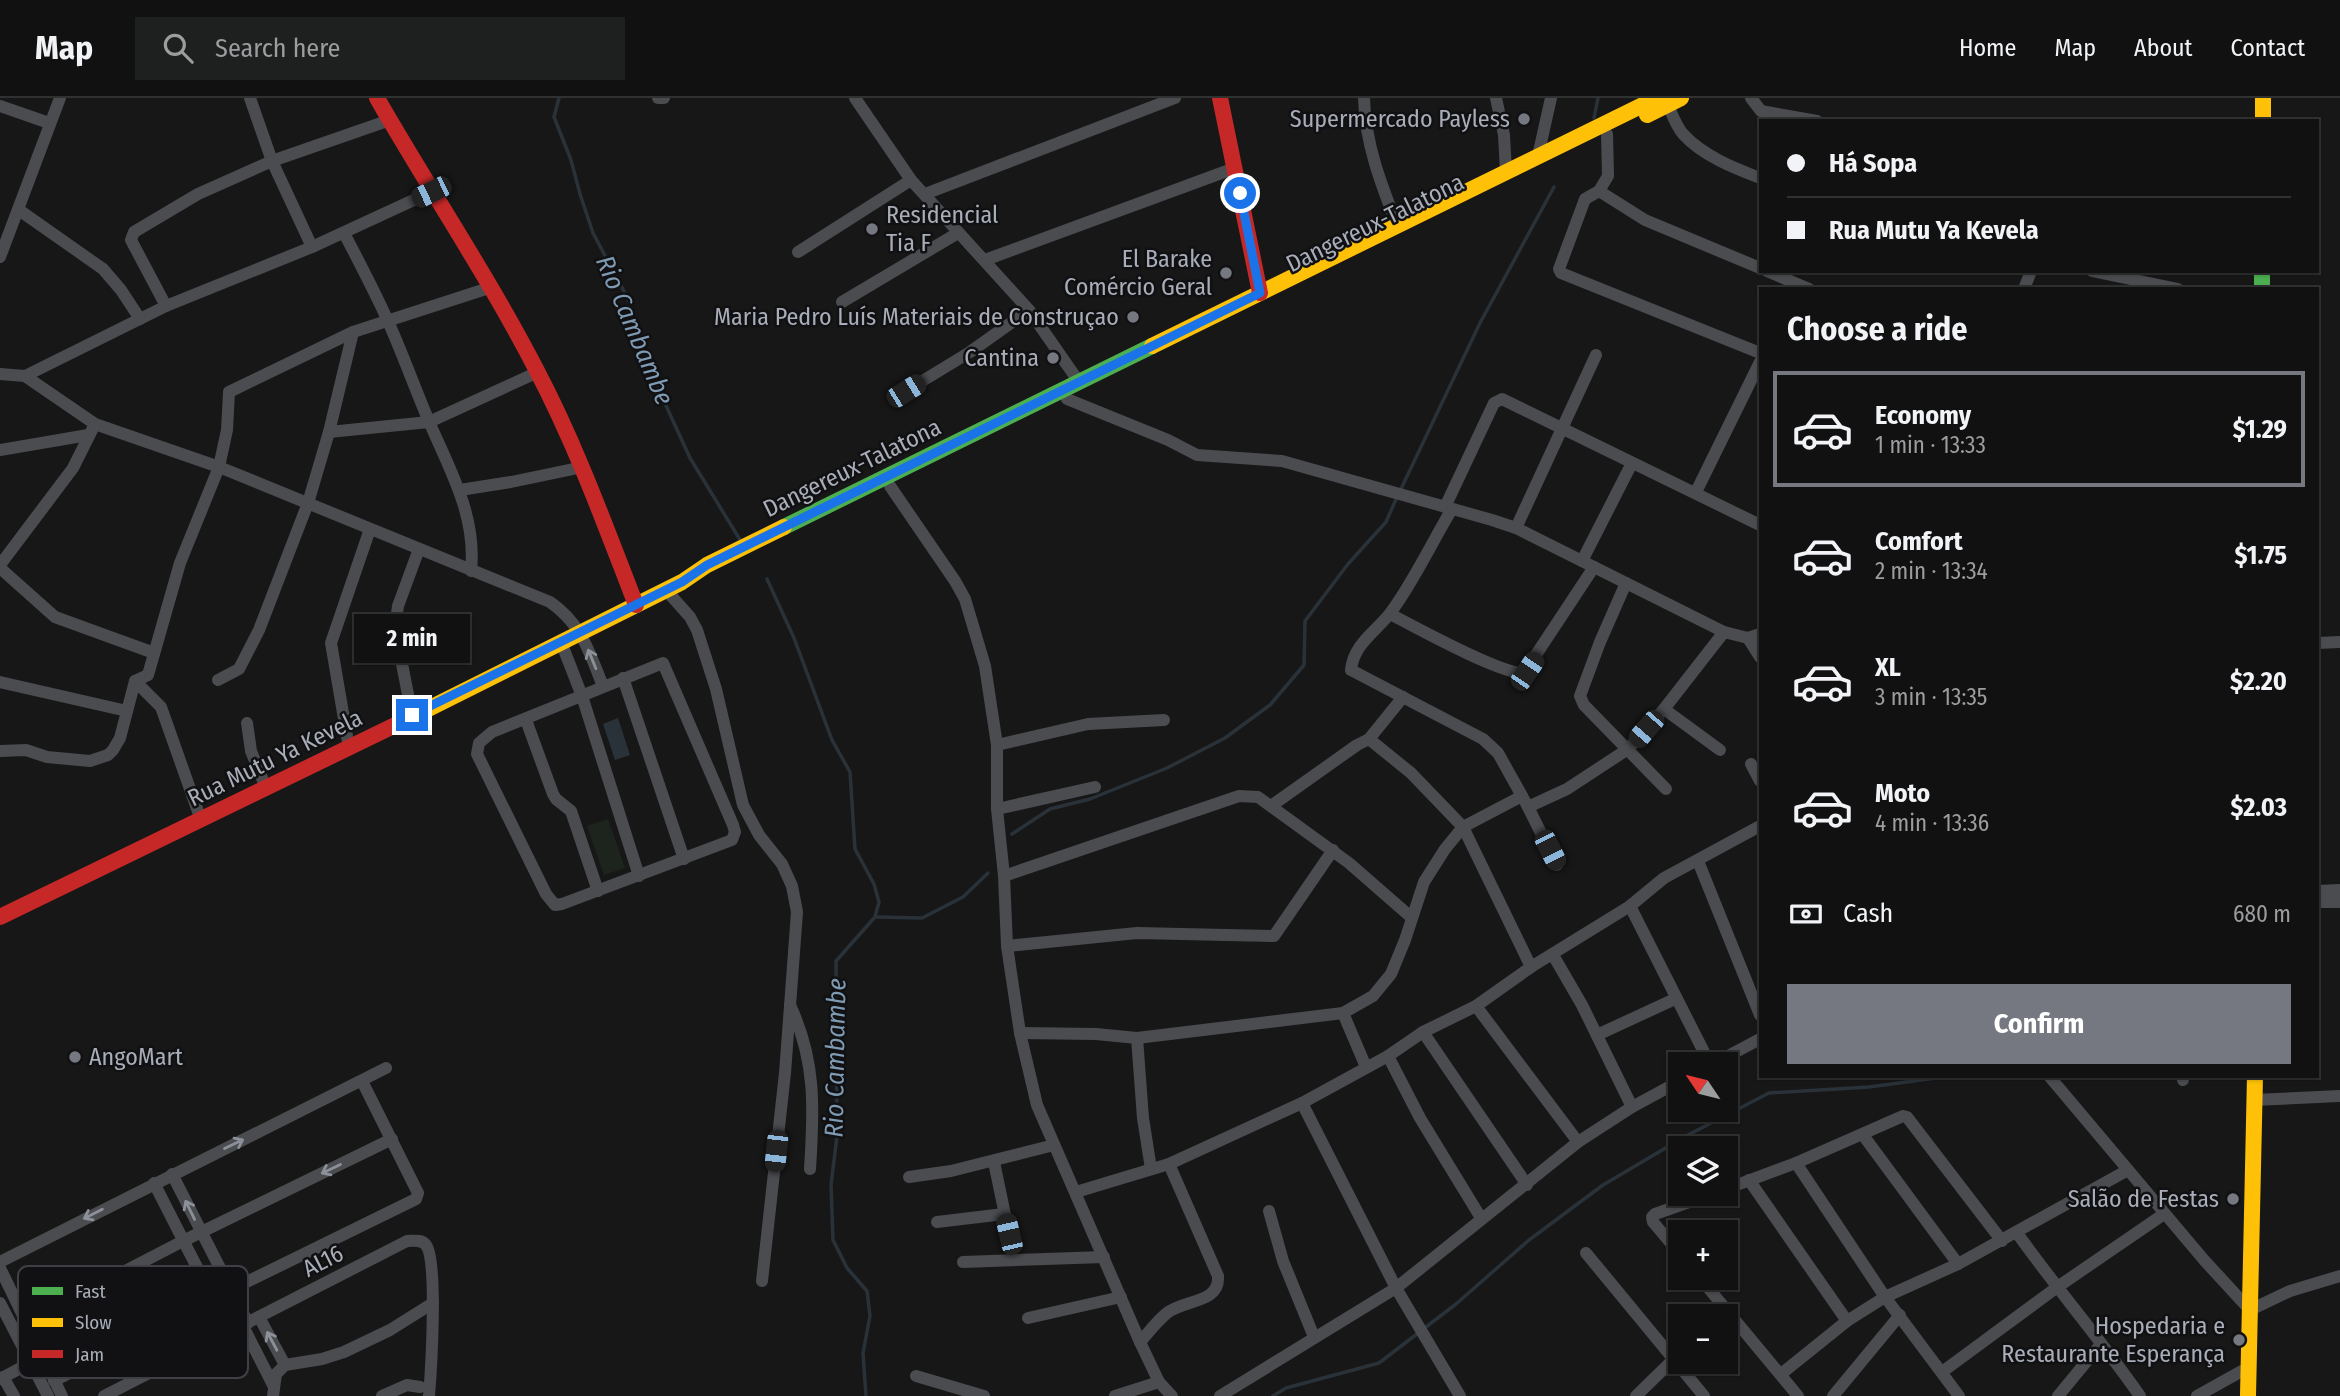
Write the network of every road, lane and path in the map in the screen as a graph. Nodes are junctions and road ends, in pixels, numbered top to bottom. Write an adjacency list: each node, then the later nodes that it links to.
1 (60, 98): 19 (street)
2 (250, 98): 22 (street)
3 (377, 98): 18 (main road)
4 (658, 98): 5 (street)
5 (664, 98)
6 (855, 98): 26 (street)
7 (1175, 98): 29 (street)
8 (1220, 98): 23 (main road)
9 (1364, 98): 31 (street)
10 (1496, 98): 24 (street)
11 (1551, 98): 21 (street)
12 (1751, 98): 16 (street)
13 (2263, 98): 17 (main road)
14 (1669, 100): 20 (main road, Dangereux-Talatona); 21 (main road, Dangereux-Talatona); 25 (street)
15 (0, 106): 19 (street)
16 (1806, 119)
17 (2263, 119)
18 (390, 120): 22 (street); 28 (main road)
19 (49, 123): 30 (street)
20 (1607, 134): 27 (street); 59 (main road, Dangereux-Talatona)
21 (1538, 156): 24 (main road, Dangereux-Talatona)
22 (272, 161): 34 (street); 46 (street)
23 (1235, 168): 37 (street); 44 (main road)
24 (1506, 172): 31 (main road, Dangereux-Talatona)
25 (1759, 178)
26 (911, 180): 29 (street); 35 (street)
27 (1599, 191): 38 (street); 51 (street)
28 (431, 192): 32 (street); 42 (main road)
29 (925, 194): 33 (street)
30 (19, 210): 36 (street); 48 (street)
31 (1396, 225): 44 (main road, Dangereux-Talatona)
32 (344, 233): 34 (street); 49 (street)
33 (958, 233): 37 (street); 45 (street)
34 (312, 247): 46 (street)
35 (798, 252)
36 (0, 257)
37 (985, 260): 47 (street)
38 (1759, 268)
39 (1773, 273): 41 (street)
40 (2101, 273): 43 (street)
41 (1792, 280)
42 (492, 286): 49 (street); 54 (main road)
43 (2166, 287)
44 (1260, 293): 57 (main road, Dangereux-Talatona)
45 (842, 302)
46 (166, 306): 48 (street)
47 (1029, 310): 57 (street); 58 (street)
48 (140, 319): 56 (street)
49 (388, 320): 50 (street); 60 (street)
50 (353, 332): 63 (street); 66 (street)
51 (1759, 353)
52 (1596, 355): 62 (street)
53 (1759, 364): 70 (street)
54 (538, 372): 60 (street); 67 (main road)
55 (0, 374): 56 (street)
56 (25, 376): 61 (street)
57 (1079, 382): 76 (main road, Dangereux-Talatona)
58 (906, 391)
59 (1067, 399): 68 (main road, Dangereux-Talatona); 72 (street)
60 (429, 422): 63 (street); 69 (street)
61 (91, 429): 64 (street); 66 (street); 79 (street)
62 (1563, 429): 65 (street); 72 (street); 74 (street)
63 (329, 432): 71 (street)
64 (0, 450)
65 (1632, 463): 70 (street); 78 (street)
66 (219, 467): 71 (street); 93 (street)
67 (583, 467): 69 (street); 85 (main road)
68 (890, 486): 76 (main road, Dangereux-Talatona); 109 (street)
69 (460, 489): 81 (street)
70 (1696, 492): 73 (street)
71 (308, 503): 75 (street); 96 (street)
72 (1448, 508): 74 (street); 86 (street)
73 (1759, 524)
74 (1516, 528): 78 (street)
75 (370, 529): 77 (street); 110 (street)
76 (784, 532): 82 (main road, Dangereux-Talatona)
77 (419, 549): 81 (street); 104 (street)
78 (1582, 561): 80 (street)
79 (0, 566): 93 (street)
80 (1594, 567): 83 (street); 86 (street)
81 (471, 571): 87 (street)
82 (682, 582): 84 (main road, Rua Mutu Ya Kevela)
83 (1626, 583): 88 (street); 111 (street)
84 (666, 590): 85 (main road, Rua Mutu Ya Kevela); 143 (street)
85 (636, 605): 87 (main road, Rua Mutu Ya Kevela)
86 (1390, 614): 101 (street)
87 (581, 632): 90 (main road, Rua Mutu Ya Kevela); 99 (street, one-way to 87)
88 (1724, 632): 89 (street); 102 (street)
89 (1754, 636): 94 (street)
90 (561, 642): 100 (street); 104 (main road, Rua Mutu Ya Kevela)
91 (2340, 642): 92 (street)
92 (2319, 643)
93 (155, 653): 97 (street)
94 (1759, 654)
95 (623, 678): 99 (street); 126 (street); 126 (street)
96 (218, 680)
97 (135, 681): 103 (street); 122 (street)
98 (0, 682): 103 (street)
99 (603, 687): 100 (street)
100 (582, 696): 105 (street); 129 (street)
101 (1403, 697): 108 (street); 119 (street)
102 (1664, 709): 111 (street); 112 (street)
103 (127, 711): 113 (street)
104 (412, 715): 110 (main road, Rua Mutu Ya Kevela)
105 (526, 720): 132 (street); 132 (street)
106 (1164, 720): 109 (street)
107 (247, 723): 116 (street)
108 (1369, 739): 120 (street); 123 (street)
109 (997, 745): 121 (street)
110 (349, 748): 116 (main road, Rua Mutu Ya Kevela)
111 (1628, 749): 118 (street); 119 (street)
112 (1720, 750)
113 (0, 751)
114 (1751, 764): 115 (street)
115 (1759, 779)
116 (266, 788): 122 (main road, Rua Mutu Ya Kevela)
117 (1095, 788): 121 (street)
118 (1666, 789)
119 (1525, 802): 123 (street); 128 (street)
120 (1271, 806): 125 (street); 130 (street)
121 (997, 808): 130 (street)
122 (201, 820): 137 (main road, Rua Mutu Ya Kevela)
123 (1463, 827): 138 (street); 141 (street)
124 (1759, 827): 127 (street)
125 (1333, 850): 138 (street); 139 (street)
126 (684, 859): 129 (street)
127 (1698, 861): 136 (street); 146 (street)
128 (1557, 865)
129 (639, 876): 132 (street)
130 (1004, 876): 139 (street)
131 (2340, 890): 133 (street)
132 (598, 891)
133 (2319, 891)
134 (2319, 902): 135 (street)
135 (2340, 902)
136 (1630, 906): 140 (street); 142 (street)
137 (0, 917)
138 (1412, 918): 145 (street)
139 (1007, 946): 148 (street)
140 (1553, 955): 141 (street); 149 (street)
141 (1531, 967): 144 (street)
142 (1675, 999): 149 (street); 152 (street)
143 (790, 1003): 172 (street); 205 (street)
144 (1476, 1006): 147 (street); 167 (street)
145 (1343, 1013): 150 (street); 155 (street)
146 (1759, 1013)
147 (1423, 1032): 154 (street); 180 (street)
148 (1020, 1033): 150 (street); 168 (street)
149 (1597, 1035): 164 (street)
150 (1137, 1038): 173 (street)
151 (1759, 1040): 153 (street)
152 (1704, 1052)
153 (1735, 1052)
154 (1388, 1056): 155 (street); 186 (street)
155 (1366, 1067): 163 (street)
156 (386, 1068): 159 (street)
157 (2051, 1078): 174 (street)
158 (2255, 1078): 162 (main road)
159 (362, 1081): 166 (street); 175 (street, one-way to 159)
160 (1668, 1088): 164 (street)
161 (2340, 1096): 162 (street)
162 (2254, 1100): 215 (main road)
163 (1301, 1102): 171 (street); 206 (street)
164 (1632, 1107): 167 (street)
165 (1863, 1135): 170 (street); 193 (street); 198 (street)
166 (392, 1139): 188 (street, one-way to 188); 204 (street)
167 (1578, 1142): 180 (street)
168 (1054, 1145): 169 (street); 181 (street)
169 (993, 1162): 176 (street); 184 (street)
170 (1796, 1163): 177 (street); 210 (street)
171 (1169, 1164): 173 (street); 224 (street)
172 (810, 1169)
173 (1151, 1169): 181 (street)
174 (2128, 1170): 185 (street); 189 (street)
175 (172, 1174): 178 (street); 188 (street, one-way to 175)
176 (909, 1177)
177 (1749, 1180): 179 (street); 219 (street)
178 (154, 1183): 192 (street); 196 (street, one-way to 196)
179 (1738, 1184)
180 (1527, 1185): 186 (street)
181 (1076, 1192): 195 (street)
182 (1678, 1206): 191 (street)
183 (1269, 1211): 222 (street)
184 (1004, 1214): 187 (street); 190 (street)
185 (2164, 1214): 207 (street); 215 (street)
186 (1481, 1218): 206 (street)
187 (937, 1222)
188 (201, 1232): 192 (street); 201 (street)
189 (2017, 1233): 193 (street); 207 (street)
190 (1009, 1234)
191 (1668, 1240)
192 (183, 1241): 199 (street); 200 (street)
193 (2002, 1241): 198 (street)
194 (1586, 1253): 226 (street)
195 (1104, 1257): 197 (street); 209 (street)
196 (0, 1262)
197 (963, 1262)
198 (1958, 1264): 210 (street)
199 (135, 1266)
200 (196, 1266)
201 (218, 1266)
202 (0, 1268): 213 (street)
203 (2340, 1276): 215 (street)
204 (248, 1280)
205 (762, 1281)
206 (1396, 1288): 222 (street); 244 (street)
207 (2056, 1288): 225 (street); 231 (street)
208 (1709, 1290): 214 (street)
209 (1121, 1297): 217 (street); 224 (street)
210 (1885, 1297): 216 (street); 219 (street)
211 (0, 1303): 223 (street)
212 (433, 1303): 220 (street, AL16); 228 (street); 243 (street, AL16)
213 (18, 1304)
214 (1720, 1304)
215 (2250, 1310): 229 (main road)
216 (1900, 1315): 231 (street); 257 (street)
217 (1028, 1318)
218 (248, 1319): 220 (street)
219 (1847, 1321): 233 (street)
220 (250, 1322): 228 (street, one-way to 220); 242 (street)
221 (1738, 1326): 233 (street)
222 (1314, 1337): 253 (street)
223 (18, 1339)
224 (1140, 1342): 241 (street)
225 (2101, 1344): 259 (street); 260 (street)
226 (1668, 1347)
227 (1668, 1364): 254 (street)
228 (285, 1365): 242 (street)
229 (2249, 1367): 261 (street); 262 (main road)
230 (18, 1369): 235 (street)
231 (1941, 1372): 258 (street)
232 (1689, 1374): 255 (street)
233 (1781, 1374): 256 (street)
234 (916, 1376): 250 (street)
235 (1, 1378): 245 (street)
236 (38, 1378): 246 (street)
237 (53, 1378): 240 (street)
238 (60, 1378): 240 (street)
239 (139, 1378): 248 (street, AL16)
240 (54, 1381): 247 (street)
241 (1159, 1382): 251 (street); 252 (street)
242 (273, 1391)
243 (424, 1391): 249 (street)
244 (1453, 1394)
245 (14, 1396)
246 (48, 1396)
247 (62, 1396)
248 (104, 1396)
249 (383, 1396)
250 (985, 1396)
251 (1115, 1396)
252 (1172, 1396)
253 (1220, 1396)
254 (1636, 1396)
255 (1704, 1396)
256 (1798, 1396)
257 (1833, 1396)
258 (1959, 1396)
259 (2058, 1396)
260 (2140, 1396)
261 (2197, 1396)
262 (2249, 1396)

